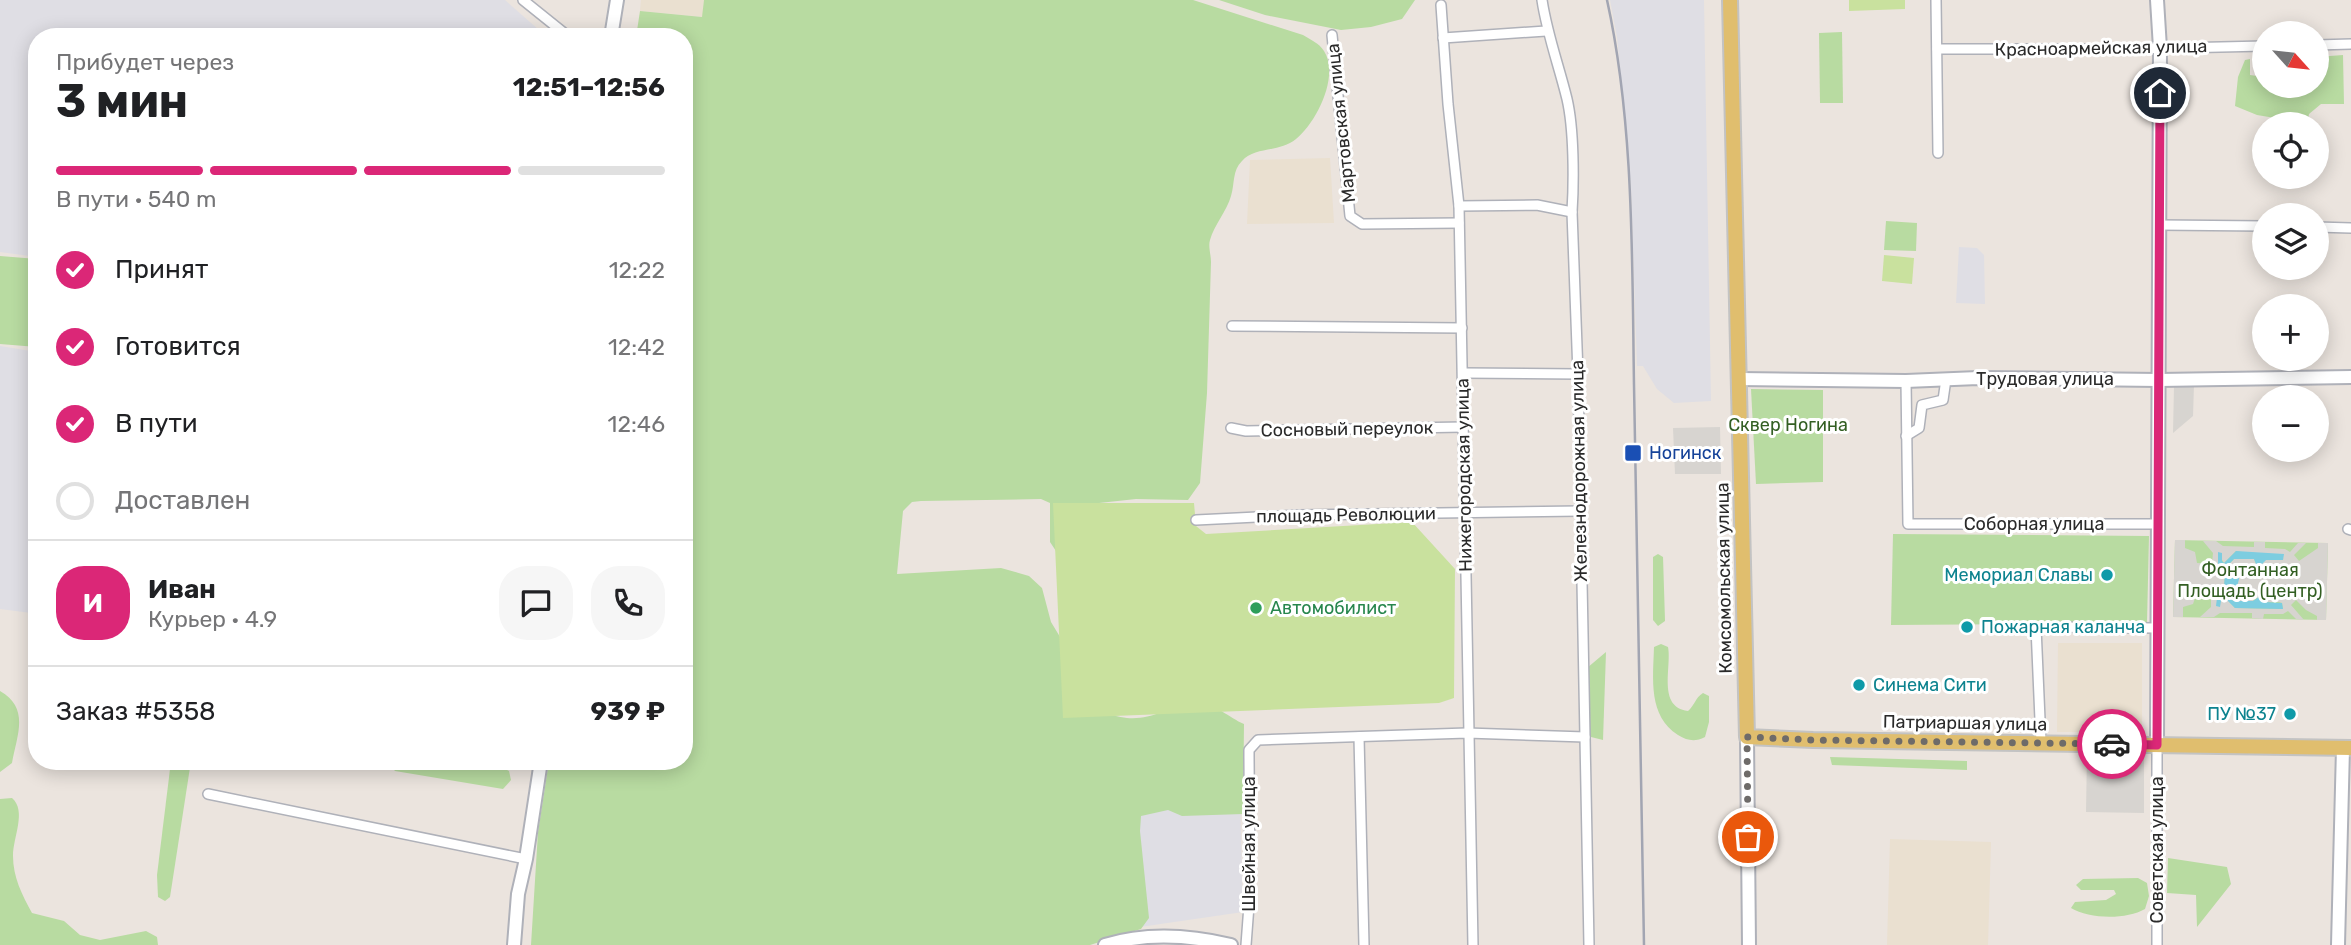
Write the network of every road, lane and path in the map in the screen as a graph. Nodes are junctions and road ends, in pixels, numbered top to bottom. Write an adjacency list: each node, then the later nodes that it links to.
1 (523, 0): 8 (street)
2 (617, 0): 9 (street)
3 (1542, 0): 10 (street, Железнодорожная улица)
4 (1730, 0): 31 (main road, Комсомольская улица)
5 (1936, 0): 17 (street)
6 (2157, 0): 16 (street, Советская улица)
7 (1441, 5): 12 (street, Нижегородская улица)
8 (558, 28)
9 (612, 28)
10 (1546, 31): 12 (street); 20 (street, Железнодорожная улица)
11 (1332, 35): 21 (street, Мартовская улица)
12 (1443, 38): 19 (street, Нижегородская улица)
13 (2351, 44): 14 (street)
14 (2329, 45)
15 (2252, 46): 16 (street, Красноармейская улица)
16 (2160, 48): 17 (street, Красноармейская улица); 22 (street, Советская улица)
17 (1937, 50): 18 (street)
18 (1938, 153)
19 (1459, 206): 20 (street); 21 (street, Нижегородская улица)
20 (1572, 212): 29 (street, Железнодорожная улица)
21 (1459, 223): 27 (street, Нижегородская улица)
22 (2159, 225): 23 (street); 33 (street, Советская улица)
23 (2252, 226)
24 (2329, 227): 25 (street)
25 (2351, 228)
26 (1232, 327): 27 (street)
27 (1462, 328): 28 (street, Нижегородская улица)
28 (1463, 373): 29 (street); 35 (street, Нижегородская улица)
29 (1578, 374): 38 (street, Железнодорожная улица)
30 (2351, 375): 33 (street, Трудовая улица)
31 (1739, 379): 34 (street, Трудовая улица); 46 (main road, Комсомольская улица)
32 (1946, 379): 33 (street, Трудовая улица); 34 (street, Трудовая улица); 37 (street)
33 (2159, 380): 41 (street, Советская улица)
34 (1906, 381): 37 (street)
35 (1463, 427): 36 (street, Сосновый переулок); 39 (street, Нижегородская улица)
36 (1231, 428)
37 (1906, 436): 41 (street, Соборная улица)
38 (1580, 511): 39 (street, площадь Революции); 45 (street, Железнодорожная улица)
39 (1464, 512): 40 (street, площадь Революции); 43 (street, Нижегородская улица)
40 (1196, 520)
41 (2159, 524): 42 (street, Советская улица)
42 (2157, 628): 47 (street); 48 (street, Советская улица)
43 (1467, 733): 44 (street); 45 (street); 58 (street, Нижегородская улица)
44 (1359, 737): 56 (street, Швейная улица); 57 (street)
45 (1585, 737): 59 (street, Железнодорожная улица)
46 (1747, 737): 47 (main road, Патриаршая улица); 60 (street, Комсомольская улица)
47 (2041, 743): 48 (main road, Патриаршая улица)
48 (2157, 745): 49 (main road, Патриаршая улица); 61 (street, Советская улица)
49 (2347, 748): 62 (street)
50 (540, 770): 52 (street)
51 (208, 794): 52 (street)
52 (526, 859): 53 (street)
53 (514, 945)
54 (1105, 945): 55 (street)
55 (1231, 945)
56 (1246, 945)
57 (1364, 945)
58 (1472, 945)
59 (1589, 945)
60 (1749, 945)
61 (2157, 945)
62 (2338, 945)

